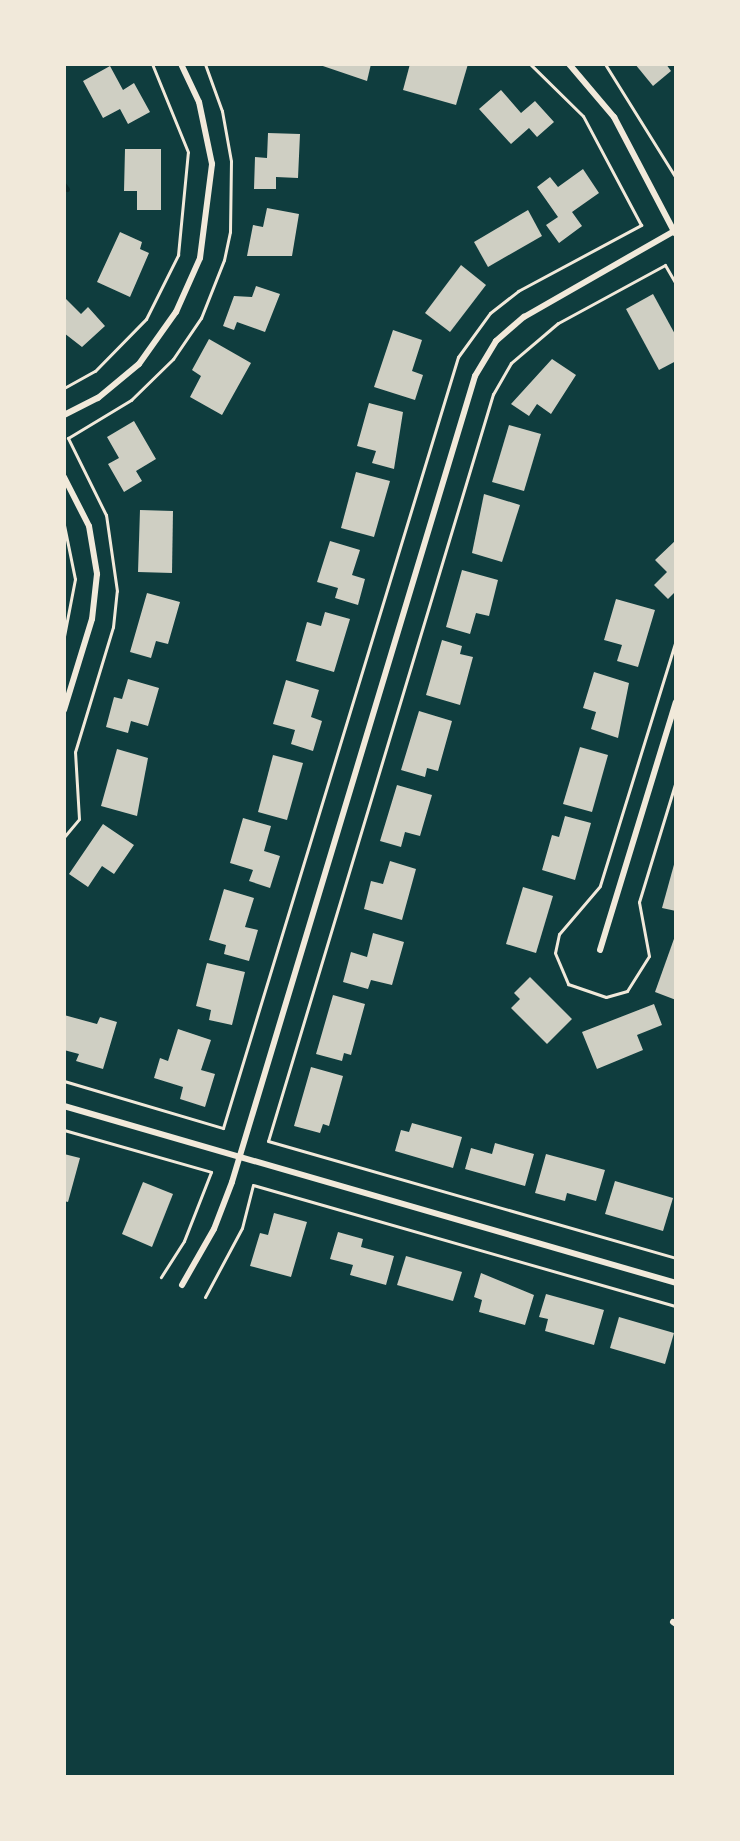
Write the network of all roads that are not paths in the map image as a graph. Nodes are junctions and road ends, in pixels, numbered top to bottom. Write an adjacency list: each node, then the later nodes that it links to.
1 (181, 64): 4 (street)
2 (569, 64): 3 (street)
3 (675, 232): 10 (street)
4 (64, 415)
5 (64, 477): 7 (street)
6 (675, 702): 8 (street)
7 (64, 710)
8 (600, 950)
9 (64, 1106): 10 (street)
10 (239, 1158): 11 (street); 12 (street)
11 (675, 1283)
12 (182, 1285)

